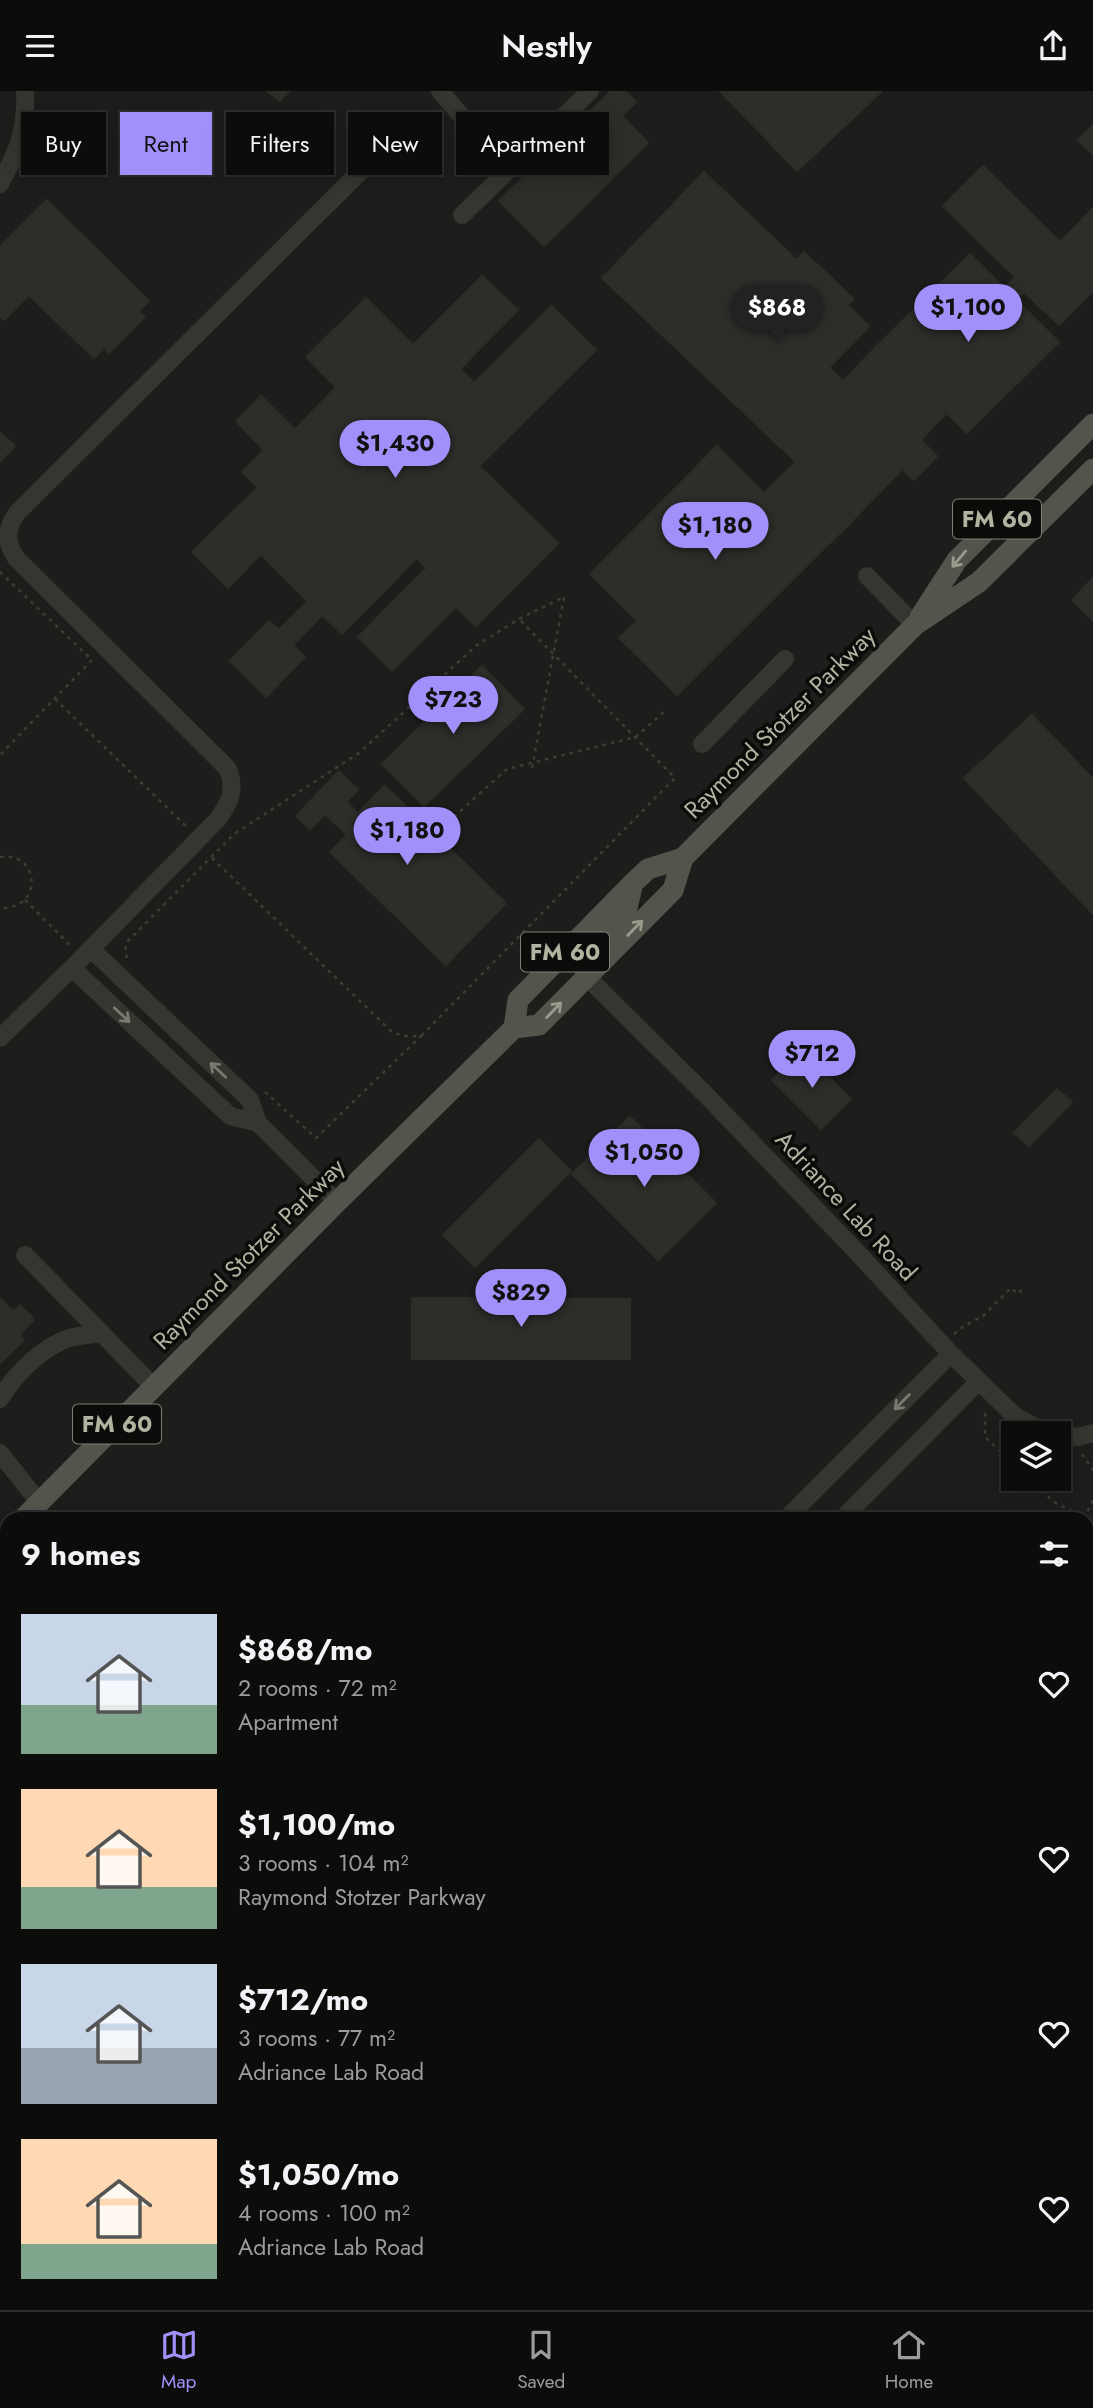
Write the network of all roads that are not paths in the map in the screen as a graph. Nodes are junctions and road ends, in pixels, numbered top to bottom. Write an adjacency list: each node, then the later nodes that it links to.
1 (25, 91): 8 (street)
2 (440, 91): 4 (street)
3 (590, 91): 5 (street)
4 (458, 112)
5 (568, 112)
6 (357, 175): 20 (street)
7 (503, 175): 9 (street)
8 (0, 184)
9 (462, 215)
10 (1093, 424): 12 (main road, Raymond Stotzer Parkway / FM 60)
11 (1093, 468): 13 (main road, Raymond Stotzer Parkway / FM 60)
12 (1043, 474): 13 (main road); 15 (main road, Raymond Stotzer Parkway / FM 60, one-way to 15)
13 (1065, 496): 15 (main road, Raymond Stotzer Parkway / FM 60)
14 (867, 576): 15 (street)
15 (915, 625): 18 (main road, Raymond Stotzer Parkway / FM 60)
16 (785, 659): 17 (street)
17 (702, 744)
18 (682, 858): 19 (main road, Raymond Stotzer Parkway / FM 60); 21 (main road, Raymond Stotzer Parkway / FM 60, one-way to 18)
19 (632, 884): 21 (main road); 22 (main road, Raymond Stotzer Parkway / FM 60)
20 (82, 958): 23 (street); 24 (street, one-way to 20); 24 (street, one-way to 24)
21 (586, 976): 22 (main road, Raymond Stotzer Parkway / FM 60, one-way to 21); 28 (street, Adriance Lab Road)
22 (514, 1028): 25 (main road, Raymond Stotzer Parkway / FM 60)
23 (0, 1038)
24 (258, 1123): 25 (street)
25 (337, 1202): 30 (main road, Raymond Stotzer Parkway / FM 60)
26 (25, 1255): 27 (street)
27 (102, 1333): 30 (street); 31 (street)
28 (951, 1353): 29 (street, Adriance Lab Road); 36 (street, one-way to 36)
29 (979, 1381): 32 (street, Adriance Lab Road); 37 (street)
30 (154, 1387): 34 (main road, Raymond Stotzer Parkway / FM 60)
31 (0, 1399)
32 (1022, 1421)
33 (0, 1453): 34 (street)
34 (39, 1502): 35 (main road, Raymond Stotzer Parkway / FM 60)
35 (30, 1512)
36 (793, 1512)
37 (849, 1512)

